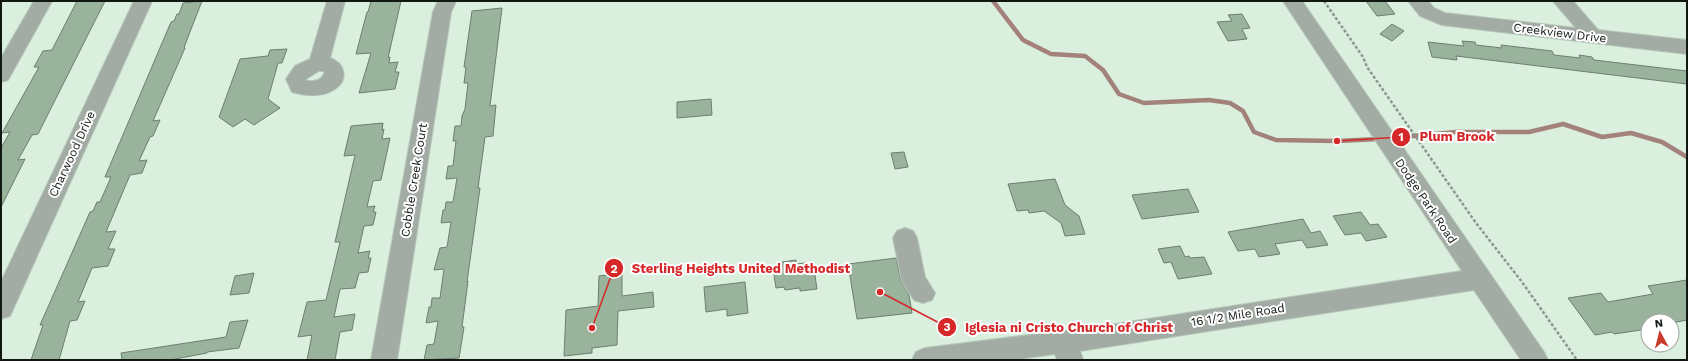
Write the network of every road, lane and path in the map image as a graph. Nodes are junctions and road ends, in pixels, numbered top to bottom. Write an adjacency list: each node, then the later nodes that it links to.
1 (43, 1): 12 (street)
2 (143, 1): 16 (street, Charwood Drive)
3 (336, 1): 11 (street)
4 (447, 1): 18 (street, Cobble Creek Court)
5 (1292, 1): 14 (street, Dodge Park Road)
6 (1324, 1): 21 (path)
7 (1418, 1): 9 (street, Creekview Drive)
8 (1562, 1): 9 (street)
9 (1592, 36): 10 (street, Creekview Drive)
10 (1687, 47)
11 (319, 64)
12 (1, 75)
13 (905, 238): 15 (street)
14 (1479, 279): 17 (street, 16 1/2 Mile Road); 20 (street, Dodge Park Road)
15 (923, 293)
16 (1, 308)
17 (1067, 351): 19 (street, 16 1/2 Mile Road)
18 (384, 360)
19 (925, 360)
20 (1535, 360)
21 (1577, 360)

